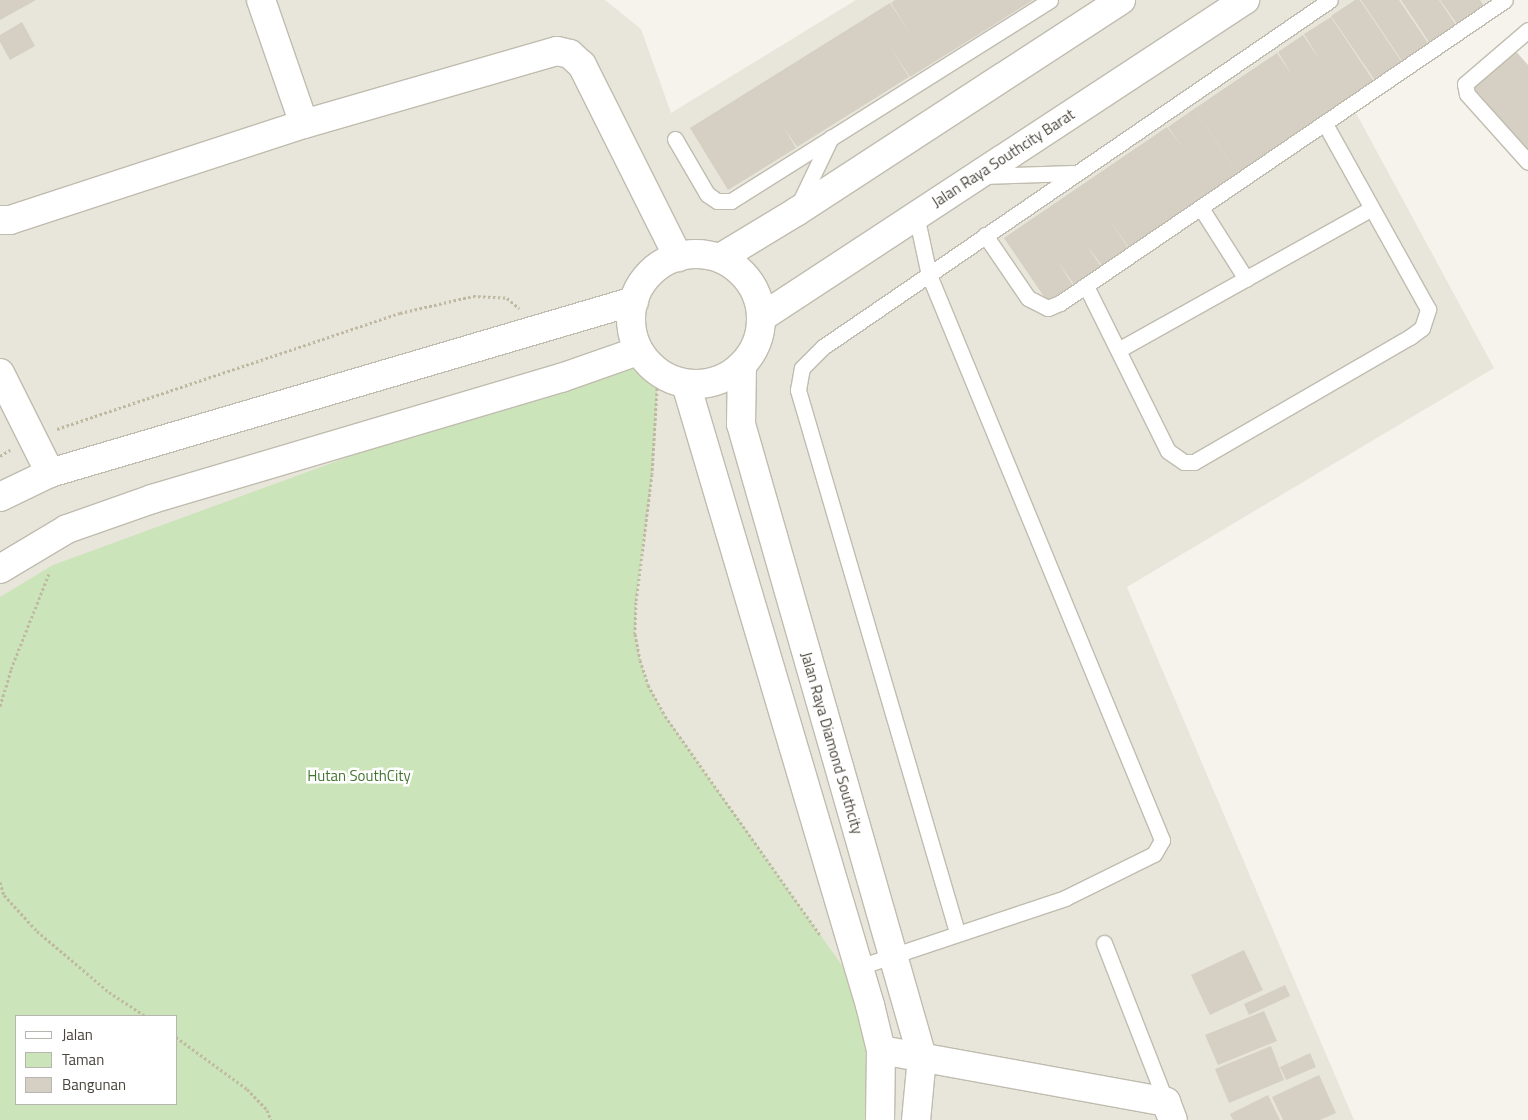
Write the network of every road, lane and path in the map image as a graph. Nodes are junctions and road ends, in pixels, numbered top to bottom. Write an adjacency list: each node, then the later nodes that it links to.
1 (261, 0): 8 (street)
2 (1050, 0): 10 (lane)
3 (1121, 0): 17 (street)
4 (1245, 0): 14 (street, Jalan Raya Southcity Barat)
5 (1330, 0): 13 (lane)
6 (1505, 0): 9 (lane)
7 (1528, 30): 12 (lane)
8 (304, 124): 19 (street); 21 (street)
9 (1325, 124): 15 (lane); 16 (lane)
10 (831, 136): 11 (lane); 17 (lane)
11 (675, 139)
12 (1528, 162)
13 (1073, 173): 14 (lane); 20 (lane)
14 (976, 176): 18 (street, Jalan Raya Southcity Barat)
15 (1201, 208): 24 (lane); 25 (lane)
16 (1371, 209): 24 (lane); 29 (lane)
17 (796, 212): 22 (street)
18 (916, 215): 23 (lane); 27 (street, Jalan Raya Southcity Barat)
19 (0, 220)
20 (985, 235): 23 (lane); 25 (lane)
21 (678, 256): 22 (street); 26 (street)
22 (720, 258): 27 (street)
23 (929, 276): 44 (lane); 44 (lane)
24 (1246, 279): 29 (lane)
25 (1086, 286): 29 (lane)
26 (634, 301): 28 (street); 30 (street)
27 (762, 317): 31 (street)
28 (545, 329): 35 (path); 37 (street)
29 (1120, 349)
30 (638, 350): 32 (street); 39 (street)
31 (742, 366): 34 (street); 47 (street, Jalan Raya Diamond Southcity)
32 (658, 372): 34 (street); 45 (path)
33 (0, 373): 35 (street)
34 (686, 384): 48 (street)
35 (32, 438): 36 (path); 37 (street)
36 (0, 456)
37 (50, 473): 38 (street)
38 (0, 497)
39 (68, 529): 40 (street); 41 (path)
40 (0, 568)
41 (0, 706)
42 (0, 882): 43 (path)
43 (2, 896): 49 (path)
44 (957, 932): 47 (lane)
45 (824, 941)
46 (1104, 943): 53 (lane)
47 (893, 956): 48 (lane); 52 (street, Jalan Raya Diamond Southcity)
48 (858, 967): 51 (street)
49 (144, 1015)
50 (178, 1038): 54 (path)
51 (881, 1050): 52 (street); 55 (street)
52 (922, 1057): 53 (street); 56 (street, Jalan Raya Diamond Southcity)
53 (1170, 1111)
54 (271, 1120)
55 (880, 1120)
56 (916, 1120)

